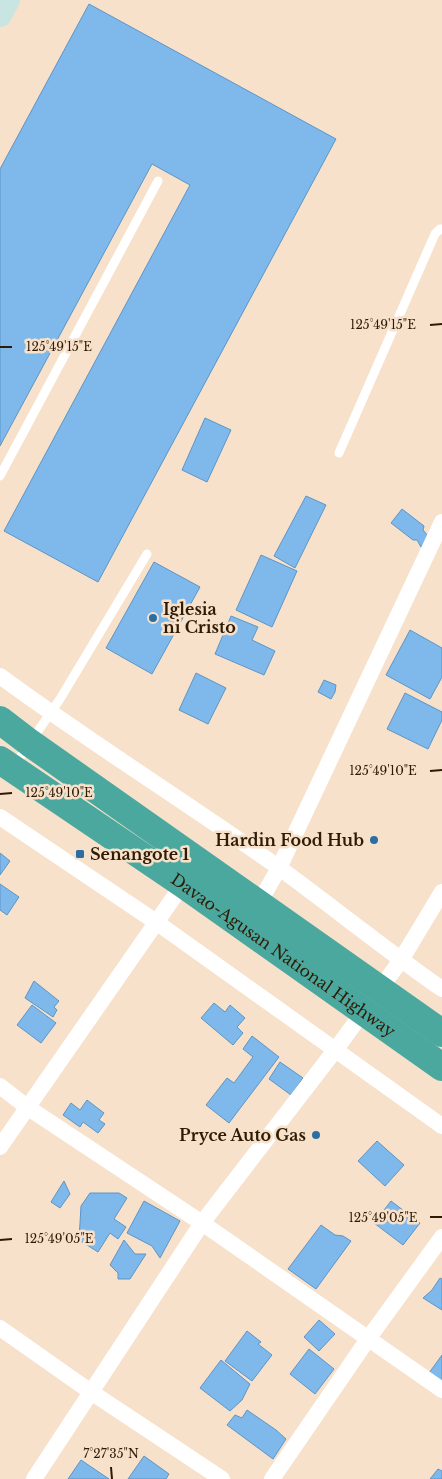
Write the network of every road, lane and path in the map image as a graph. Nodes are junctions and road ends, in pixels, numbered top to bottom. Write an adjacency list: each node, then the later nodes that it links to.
1 (8, 0): 2 (main road)
2 (0, 15)
3 (158, 181): 6 (lane)
4 (442, 229): 5 (lane)
5 (339, 453)
6 (0, 476)
7 (442, 522): 15 (street)
8 (147, 554): 10 (lane)
9 (0, 676): 10 (street)
10 (50, 713): 12 (lane); 15 (street)
11 (0, 720): 12 (highway, Davao-Agusan National Highway)
12 (30, 743): 13 (lane); 18 (highway, Davao-Agusan National Highway)
13 (6, 764): 16 (highway, Davao-Agusan National Highway)
14 (0, 817): 19 (street)
15 (279, 868): 18 (street); 20 (street)
16 (183, 884): 19 (street); 23 (highway, Davao-Agusan National Highway)
17 (442, 892): 20 (street)
18 (259, 903): 21 (highway, Davao-Agusan National Highway)
19 (156, 922): 25 (street); 28 (street)
20 (401, 960): 21 (street); 22 (street)
21 (380, 989): 23 (street); 24 (highway, Davao-Agusan National Highway)
22 (442, 989)
23 (364, 1012): 25 (street); 26 (highway, Davao-Agusan National Highway)
24 (442, 1033)
25 (336, 1049): 29 (street); 31 (street)
26 (442, 1067)
27 (0, 1086): 28 (street)
28 (27, 1107): 30 (street); 31 (street)
29 (442, 1126)
30 (0, 1147)
31 (202, 1223): 34 (street); 36 (street)
32 (442, 1236): 34 (street)
33 (0, 1328): 36 (street)
34 (368, 1339): 35 (street); 39 (street)
35 (442, 1390)
36 (91, 1392): 37 (street); 38 (street)
37 (34, 1479)
38 (222, 1479)
39 (272, 1479)

